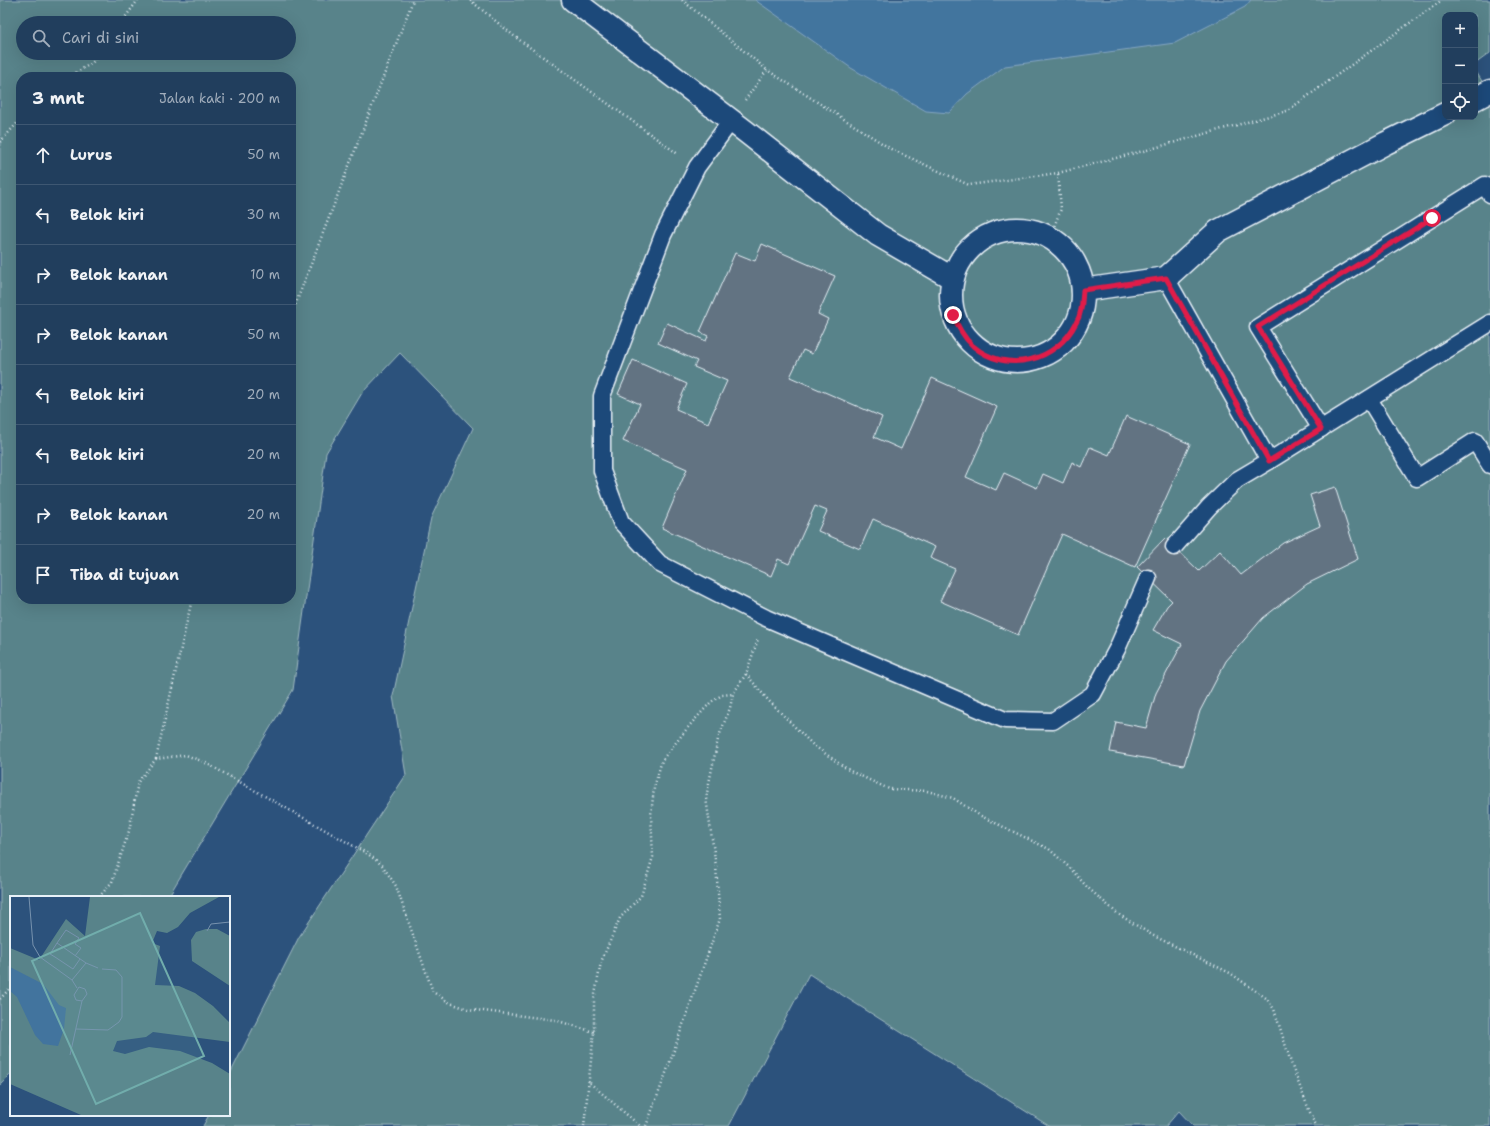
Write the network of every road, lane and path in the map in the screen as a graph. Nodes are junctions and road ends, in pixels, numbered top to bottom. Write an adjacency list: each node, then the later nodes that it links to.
1 (138, 0): 7 (path)
2 (414, 0): 24 (path)
3 (470, 0): 17 (path)
4 (573, 0): 14 (street)
5 (682, 0): 9 (path)
6 (1442, 0): 18 (path)
7 (126, 16)
8 (94, 60): 10 (path)
9 (767, 70): 14 (path); 18 (path)
10 (77, 72)
11 (1490, 91): 12 (street)
12 (1478, 97)
13 (1442, 115): 22 (street)
14 (731, 121): 17 (lane); 21 (street)
15 (16, 124): 16 (path)
16 (0, 142)
17 (697, 167): 33 (lane)
18 (1058, 173): 20 (path)
19 (1490, 194): 27 (lane)
20 (1050, 237): 21 (street); 23 (street)
21 (952, 278): 23 (street)
22 (1166, 278): 23 (street); 28 (lane)
23 (1083, 290)
24 (296, 303)
25 (1490, 323): 26 (lane)
26 (1369, 399): 27 (lane); 29 (lane)
27 (1321, 429): 28 (lane)
28 (1269, 461): 30 (lane)
29 (1490, 465)
30 (1174, 548)
31 (1148, 578): 33 (lane)
32 (191, 604): 36 (path)
33 (766, 618): 34 (path)
34 (746, 674): 35 (path); 45 (path)
35 (733, 694): 40 (path); 44 (path)
36 (156, 759): 37 (path); 40 (path)
37 (100, 896)
38 (10, 988): 39 (path)
39 (0, 999)
40 (594, 1032): 41 (path)
41 (590, 1083): 42 (path); 43 (path)
42 (584, 1126)
43 (640, 1126)
44 (646, 1126)
45 (1318, 1126)

